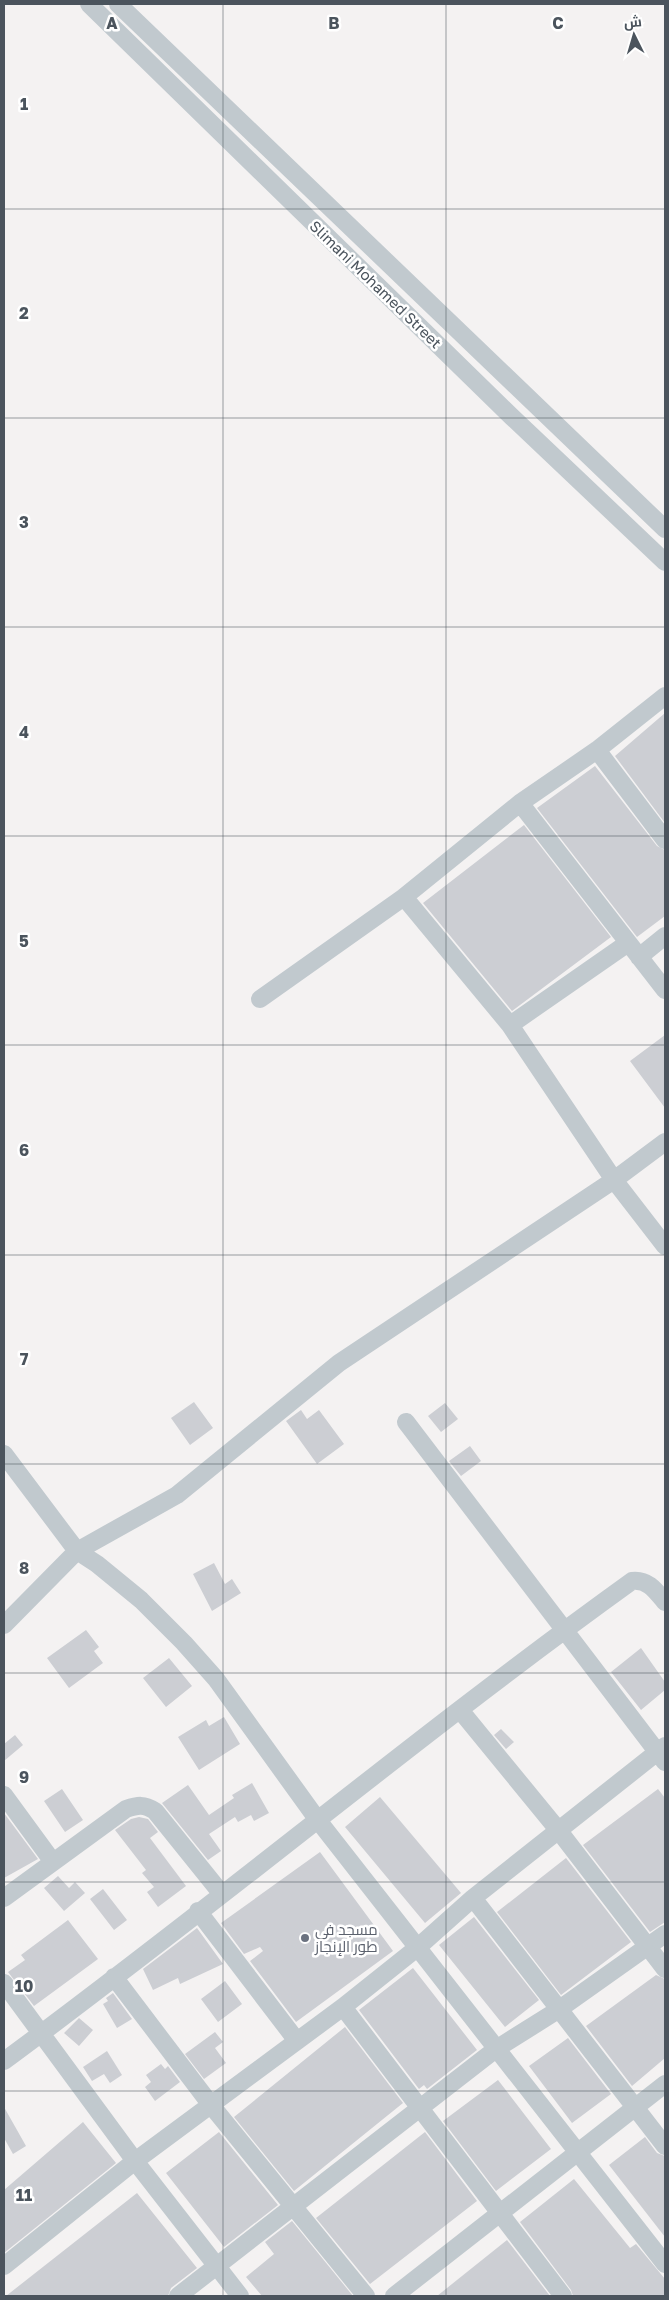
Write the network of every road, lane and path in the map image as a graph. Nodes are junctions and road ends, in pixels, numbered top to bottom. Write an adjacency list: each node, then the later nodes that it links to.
1 (88, 4): 4 (street, Slimani Mohamed Street)
2 (118, 4): 3 (street, Slimani Mohamed Street)
3 (665, 529)
4 (665, 562)
5 (665, 696): 6 (street)
6 (597, 750): 7 (street); 8 (street)
7 (520, 803): 9 (street); 11 (street)
8 (665, 840)
9 (404, 896): 13 (street); 14 (street)
10 (665, 936): 11 (street)
11 (633, 950): 12 (street); 14 (street)
12 (665, 990)
13 (260, 1000)
14 (510, 1026): 16 (street)
15 (665, 1142): 16 (street)
16 (614, 1180): 17 (street); 20 (street)
17 (665, 1246)
18 (406, 1422): 23 (street)
19 (4, 1454): 20 (street)
20 (77, 1551): 22 (street); 27 (street)
21 (665, 1602): 23 (street)
22 (4, 1625)
23 (564, 1631): 24 (street); 25 (street)
24 (460, 1710): 27 (street); 28 (street)
25 (663, 1753): 28 (street)
26 (4, 1795): 29 (street)
27 (317, 1819): 30 (street); 36 (street)
28 (559, 1832): 32 (street); 35 (street)
29 (53, 1862): 30 (street); 31 (street)
30 (221, 1893): 33 (street)
31 (4, 1898)
32 (473, 1898): 36 (street); 41 (street)
33 (198, 1911): 38 (street); 43 (street)
34 (665, 1934): 35 (street)
35 (647, 1947): 37 (street); 41 (street)
36 (417, 1948): 40 (street); 44 (street)
37 (665, 1969)
38 (114, 1977): 42 (street); 47 (street)
39 (4, 1983): 42 (street)
40 (343, 2007): 43 (street); 48 (street)
41 (558, 2010): 44 (street); 49 (street)
42 (41, 2033): 45 (street); 52 (street)
43 (297, 2041): 47 (street)
44 (496, 2049): 48 (street); 51 (street)
45 (4, 2061)
46 (665, 2084): 49 (street)
47 (211, 2105): 52 (street); 53 (street)
48 (420, 2107): 53 (street); 54 (street)
49 (635, 2108): 50 (street); 51 (street)
50 (665, 2146)
51 (577, 2154): 54 (street); 55 (street)
52 (136, 2160): 56 (street); 57 (street)
53 (294, 2206): 57 (street); 60 (street)
54 (499, 2214): 61 (street); 62 (street)
55 (665, 2264)
56 (4, 2266)
57 (216, 2266): 58 (street); 59 (street)
58 (178, 2296)
59 (240, 2296)
60 (366, 2296)
61 (394, 2296)
62 (563, 2296)

